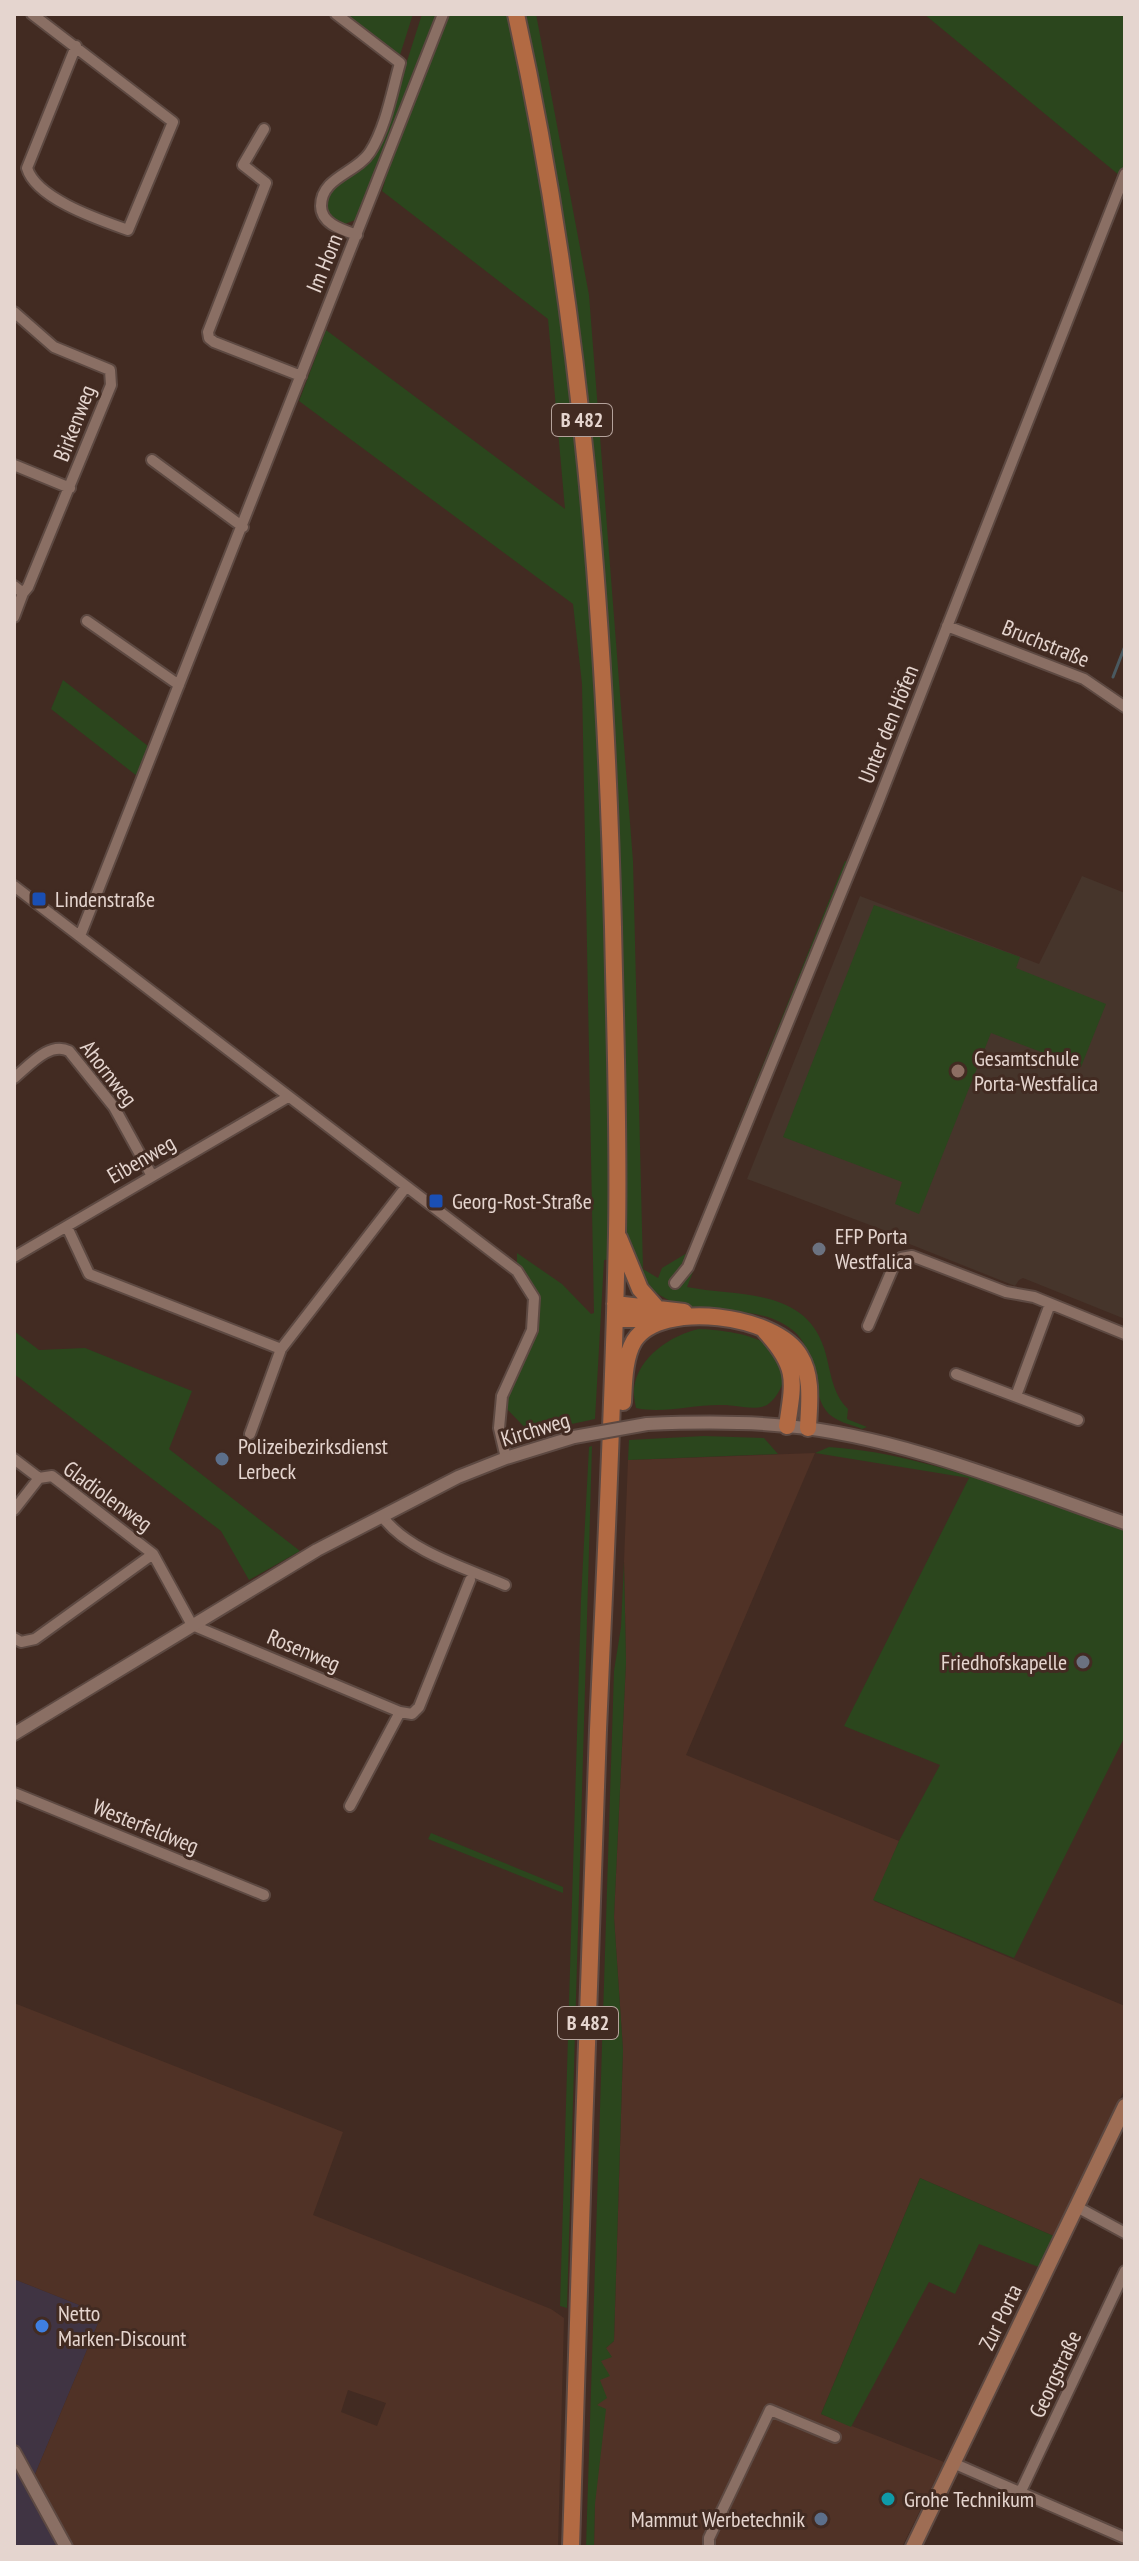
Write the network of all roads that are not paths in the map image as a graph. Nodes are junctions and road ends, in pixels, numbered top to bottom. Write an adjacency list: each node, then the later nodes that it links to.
1 (32, 14): 5 (street)
2 (336, 14): 8 (street)
3 (443, 14): 8 (street, Im Horn)
4 (516, 14): 28 (main road, B 482)
5 (76, 46): 5 (street)
6 (264, 129): 10 (street)
7 (1125, 174): 18 (street, Unter den Höfen)
8 (357, 235): 10 (street, Im Horn)
9 (14, 312): 13 (street, Birkenweg)
10 (301, 376): 14 (street, Im Horn)
11 (152, 460): 14 (street)
12 (14, 465): 13 (street)
13 (70, 488): 15 (street, Birkenweg)
14 (243, 527): 19 (street, Im Horn)
15 (18, 590): 16 (street, Birkenweg)
16 (14, 617)
17 (87, 621): 19 (street)
18 (947, 626): 20 (street, Bruchstraße); 30 (street, Unter den Höfen)
19 (179, 685): 22 (street, Im Horn)
20 (1125, 707)
21 (14, 886): 22 (street)
22 (80, 936): 24 (street)
23 (14, 1078): 25 (street, Ahornweg)
24 (288, 1097): 25 (street, Eibenweg); 26 (street)
25 (152, 1176): 27 (street, Eibenweg)
26 (406, 1187): 37 (street); 45 (street)
27 (67, 1227): 29 (street, Eibenweg); 37 (street)
28 (617, 1234): 32 (main road, B 482); 33 (main road)
29 (14, 1257)
30 (675, 1283)
31 (1050, 1304): 34 (street); 36 (street); 39 (street)
32 (615, 1312): 33 (main road); 44 (main road, B 482)
33 (660, 1313): 35 (main road); 44 (main road)
34 (868, 1326)
35 (761, 1327): 41 (main road); 42 (main road)
36 (1125, 1334)
37 (281, 1349): 43 (street)
38 (956, 1374): 39 (street)
39 (1016, 1396): 40 (street)
40 (1078, 1420)
41 (787, 1426): 42 (street, Kirchweg); 45 (street, Kirchweg, bridge)
42 (808, 1428): 50 (street, Kirchweg)
43 (250, 1434)
44 (611, 1438): 71 (main road, B 482)
45 (506, 1458): 49 (street, Kirchweg)
46 (14, 1459): 47 (street, Gladiolenweg)
47 (39, 1478): 48 (street, Gladiolenweg); 51 (street, Gladiolenweg)
48 (14, 1510)
49 (382, 1516): 53 (street); 54 (street, Kirchweg)
50 (1125, 1523)
51 (153, 1554): 54 (street, Gladiolenweg); 55 (street, Gladiolenweg)
52 (470, 1580): 56 (street)
53 (505, 1585)
54 (192, 1625): 56 (street, Rosenweg); 57 (street, Kirchweg)
55 (14, 1638)
56 (400, 1712): 59 (street)
57 (14, 1734)
58 (14, 1793): 60 (street, Westerfeldweg)
59 (350, 1806)
60 (264, 1895)
61 (1125, 2106): 62 (main road, Zur Porta)
62 (1077, 2207): 63 (street); 67 (main road, Zur Porta)
63 (1125, 2233)
64 (1125, 2271): 68 (street, Georgstraße)
65 (835, 2437): 72 (street)
66 (14, 2452): 70 (street)
67 (953, 2463): 68 (street); 73 (main road, Zur Porta)
68 (1020, 2493): 69 (street)
69 (1124, 2537)
70 (66, 2547)
71 (571, 2547)
72 (709, 2547)
73 (913, 2547)

